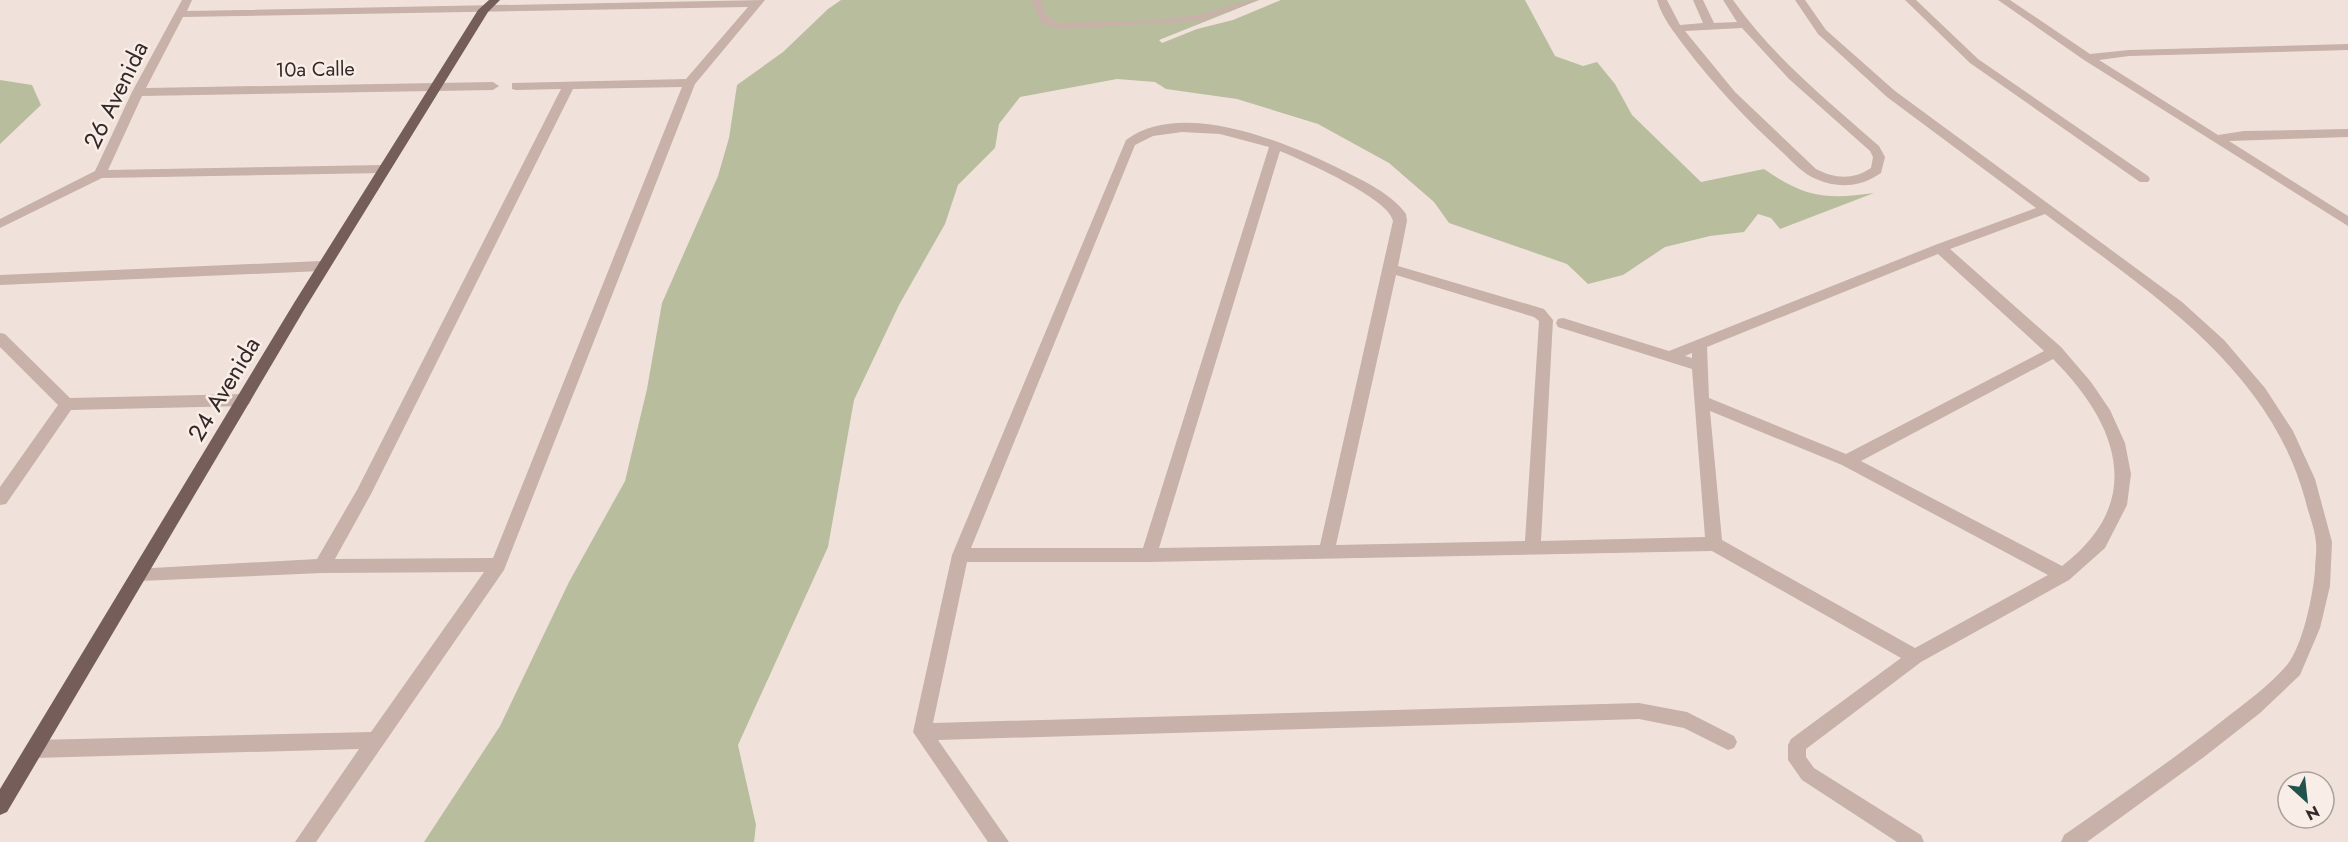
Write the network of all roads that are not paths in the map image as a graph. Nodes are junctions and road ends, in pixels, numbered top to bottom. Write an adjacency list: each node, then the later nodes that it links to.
1 (187, 0): 13 (street, 26 Avenida)
2 (1036, 0): 3 (street)
3 (1254, 0)
4 (1662, 0): 17 (street)
5 (1698, 0): 16 (street)
6 (1728, 0): 15 (street)
7 (1800, 0): 32 (street)
8 (1910, 0): 31 (street)
9 (2002, 0): 14 (street)
10 (2022, 0): 14 (street)
11 (758, 2): 12 (street); 20 (street)
12 (489, 5): 13 (street); 21 (main road, 24 Avenida)
13 (181, 14): 25 (street, 26 Avenida)
14 (2035, 20): 19 (street)
15 (1745, 25): 16 (street); 17 (street)
16 (1710, 27): 17 (street)
17 (1677, 28)
18 (2348, 47): 19 (street)
19 (2088, 58): 27 (street)
20 (689, 83): 24 (street); 55 (street)
21 (435, 85): 22 (street, 10a Calle); 25 (street, 10a Calle); 29 (main road, 24 Avenida)
22 (493, 86)
23 (516, 86): 24 (street)
24 (568, 86): 56 (street)
25 (138, 92): 30 (street, 26 Avenida)
26 (2348, 133): 27 (street)
27 (2216, 139): 33 (street)
28 (1276, 144): 37 (street); 53 (street); 54 (street)
29 (383, 169): 30 (street); 36 (main road, 24 Avenida)
30 (100, 174): 34 (street, 26 Avenida)
31 (2144, 179)
32 (2046, 209): 35 (street); 68 (street)
33 (2348, 222)
34 (0, 224)
35 (1940, 248): 41 (street); 42 (street)
36 (321, 266): 38 (street); 45 (main road, 24 Avenida)
37 (1391, 269): 51 (street); 52 (street)
38 (0, 280)
39 (1563, 323): 43 (street)
40 (0, 338): 47 (street)
41 (1700, 345): 43 (street); 44 (street)
42 (2056, 351): 48 (street); 58 (street)
43 (1668, 357): 44 (street)
44 (1699, 366): 46 (street)
45 (244, 400): 47 (street); 57 (main road, 24 Avenida)
46 (1702, 401): 48 (street); 50 (street)
47 (67, 404): 49 (street)
48 (1846, 462): 58 (street)
49 (0, 499)
50 (1714, 544): 51 (street); 59 (street)
51 (1533, 548): 52 (street)
52 (1326, 552): 54 (street)
53 (960, 555): 54 (street); 60 (street)
54 (1149, 555)
55 (498, 565): 56 (street); 61 (street)
56 (322, 566): 57 (street)
57 (140, 574): 63 (main road, 24 Avenida)
58 (2063, 575): 59 (street)
59 (1915, 657): 67 (street)
60 (922, 732): 62 (street); 66 (street)
61 (377, 740): 63 (street); 65 (street)
62 (1728, 742)
63 (35, 749): 64 (main road, 24 Avenida)
64 (0, 806)
65 (305, 842)
66 (999, 842)
67 (1914, 842)
68 (2071, 842)

